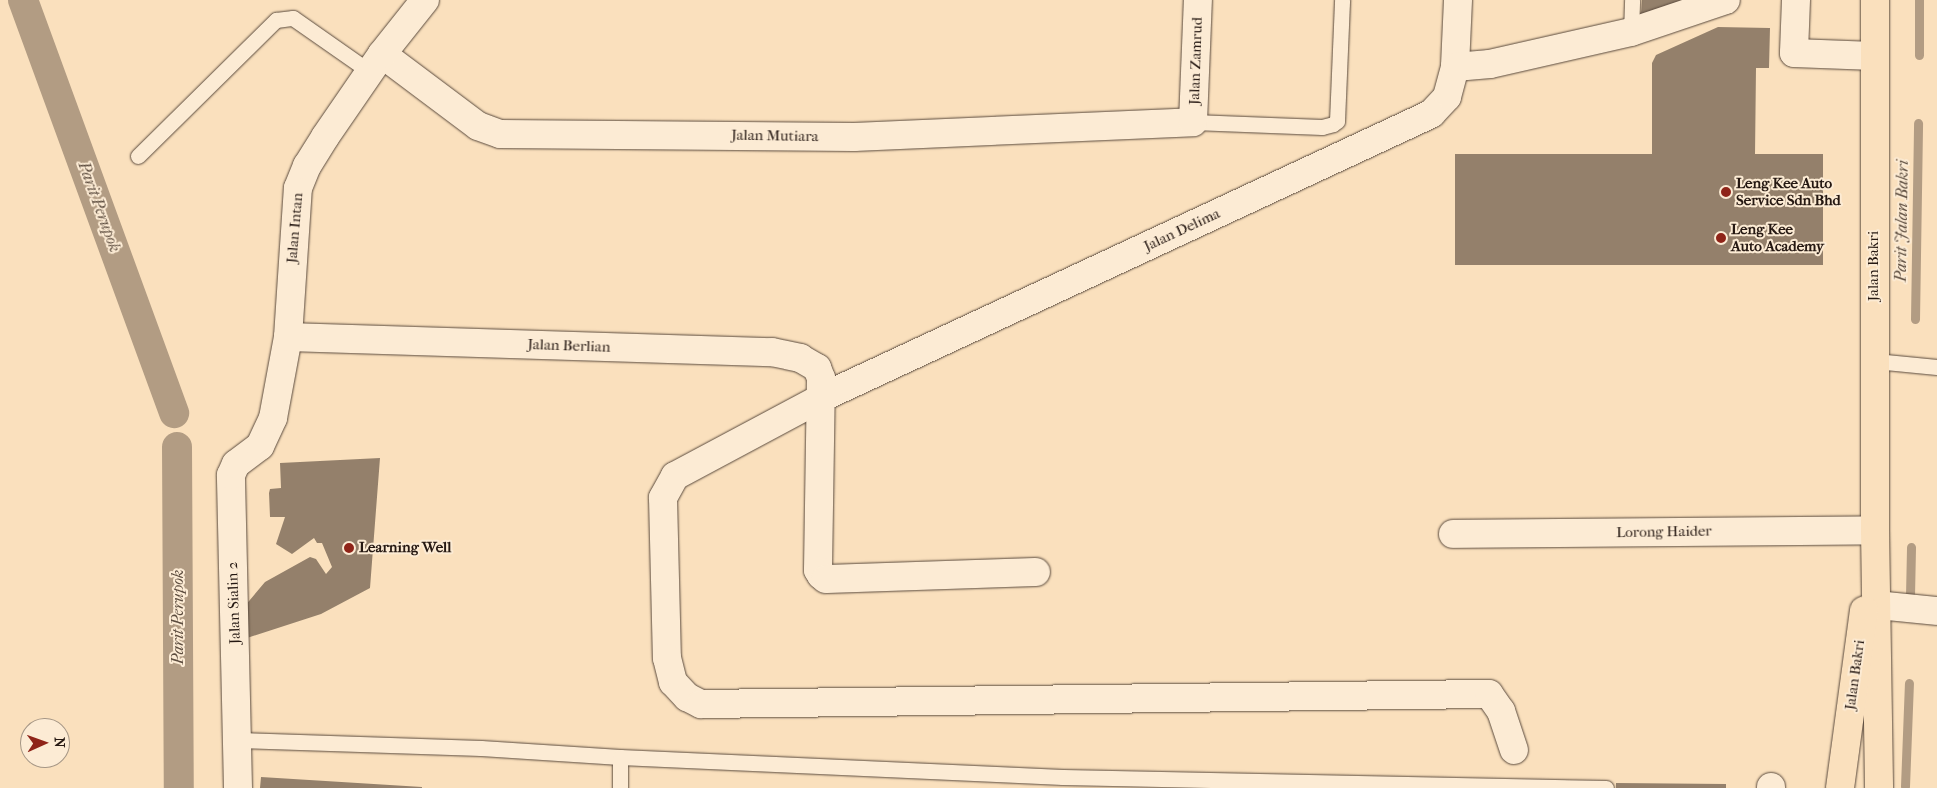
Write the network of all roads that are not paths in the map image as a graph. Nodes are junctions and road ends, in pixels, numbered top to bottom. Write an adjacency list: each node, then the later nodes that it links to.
1 (425, 0): 11 (street, Jalan Intan)
2 (1198, 0): 13 (street, Jalan Zamrud)
3 (1342, 0): 13 (lane)
4 (1458, 0): 12 (street, Jalan Delima)
5 (1632, 0): 9 (lane)
6 (1726, 0): 9 (street)
7 (1796, 0): 10 (street)
8 (1875, 0): 10 (main road, Jalan Bakri)
9 (1631, 32): 12 (street)
10 (1874, 56): 16 (main road, Jalan Bakri)
11 (376, 63): 13 (street, Jalan Mutiara); 14 (lane); 15 (street, Jalan Intan)
12 (1455, 66): 18 (street, Jalan Delima)
13 (1193, 122)
14 (138, 156)
15 (288, 337): 18 (street, Jalan Berlian); 19 (street, Jalan Intan)
16 (1875, 361): 17 (lane); 20 (main road, Jalan Bakri)
17 (1937, 367)
18 (823, 397): 22 (street); 26 (street, Jalan Delima)
19 (267, 434): 25 (street, Jalan Sialin 2)
20 (1876, 531): 21 (street, Lorong Haider); 23 (main road, Jalan Bakri); 30 (main road, Jalan Bakri)
21 (1453, 534)
22 (1036, 572)
23 (1877, 605): 24 (street); 29 (main road, Jalan Bakri)
24 (1937, 611)
25 (239, 740): 27 (lane); 31 (street, Jalan Sialin 2)
26 (1514, 750)
27 (620, 758): 28 (lane); 32 (lane)
28 (1111, 783): 33 (lane)
29 (1878, 784)
30 (1839, 787)
31 (238, 788)
32 (620, 788)
33 (1606, 788)

